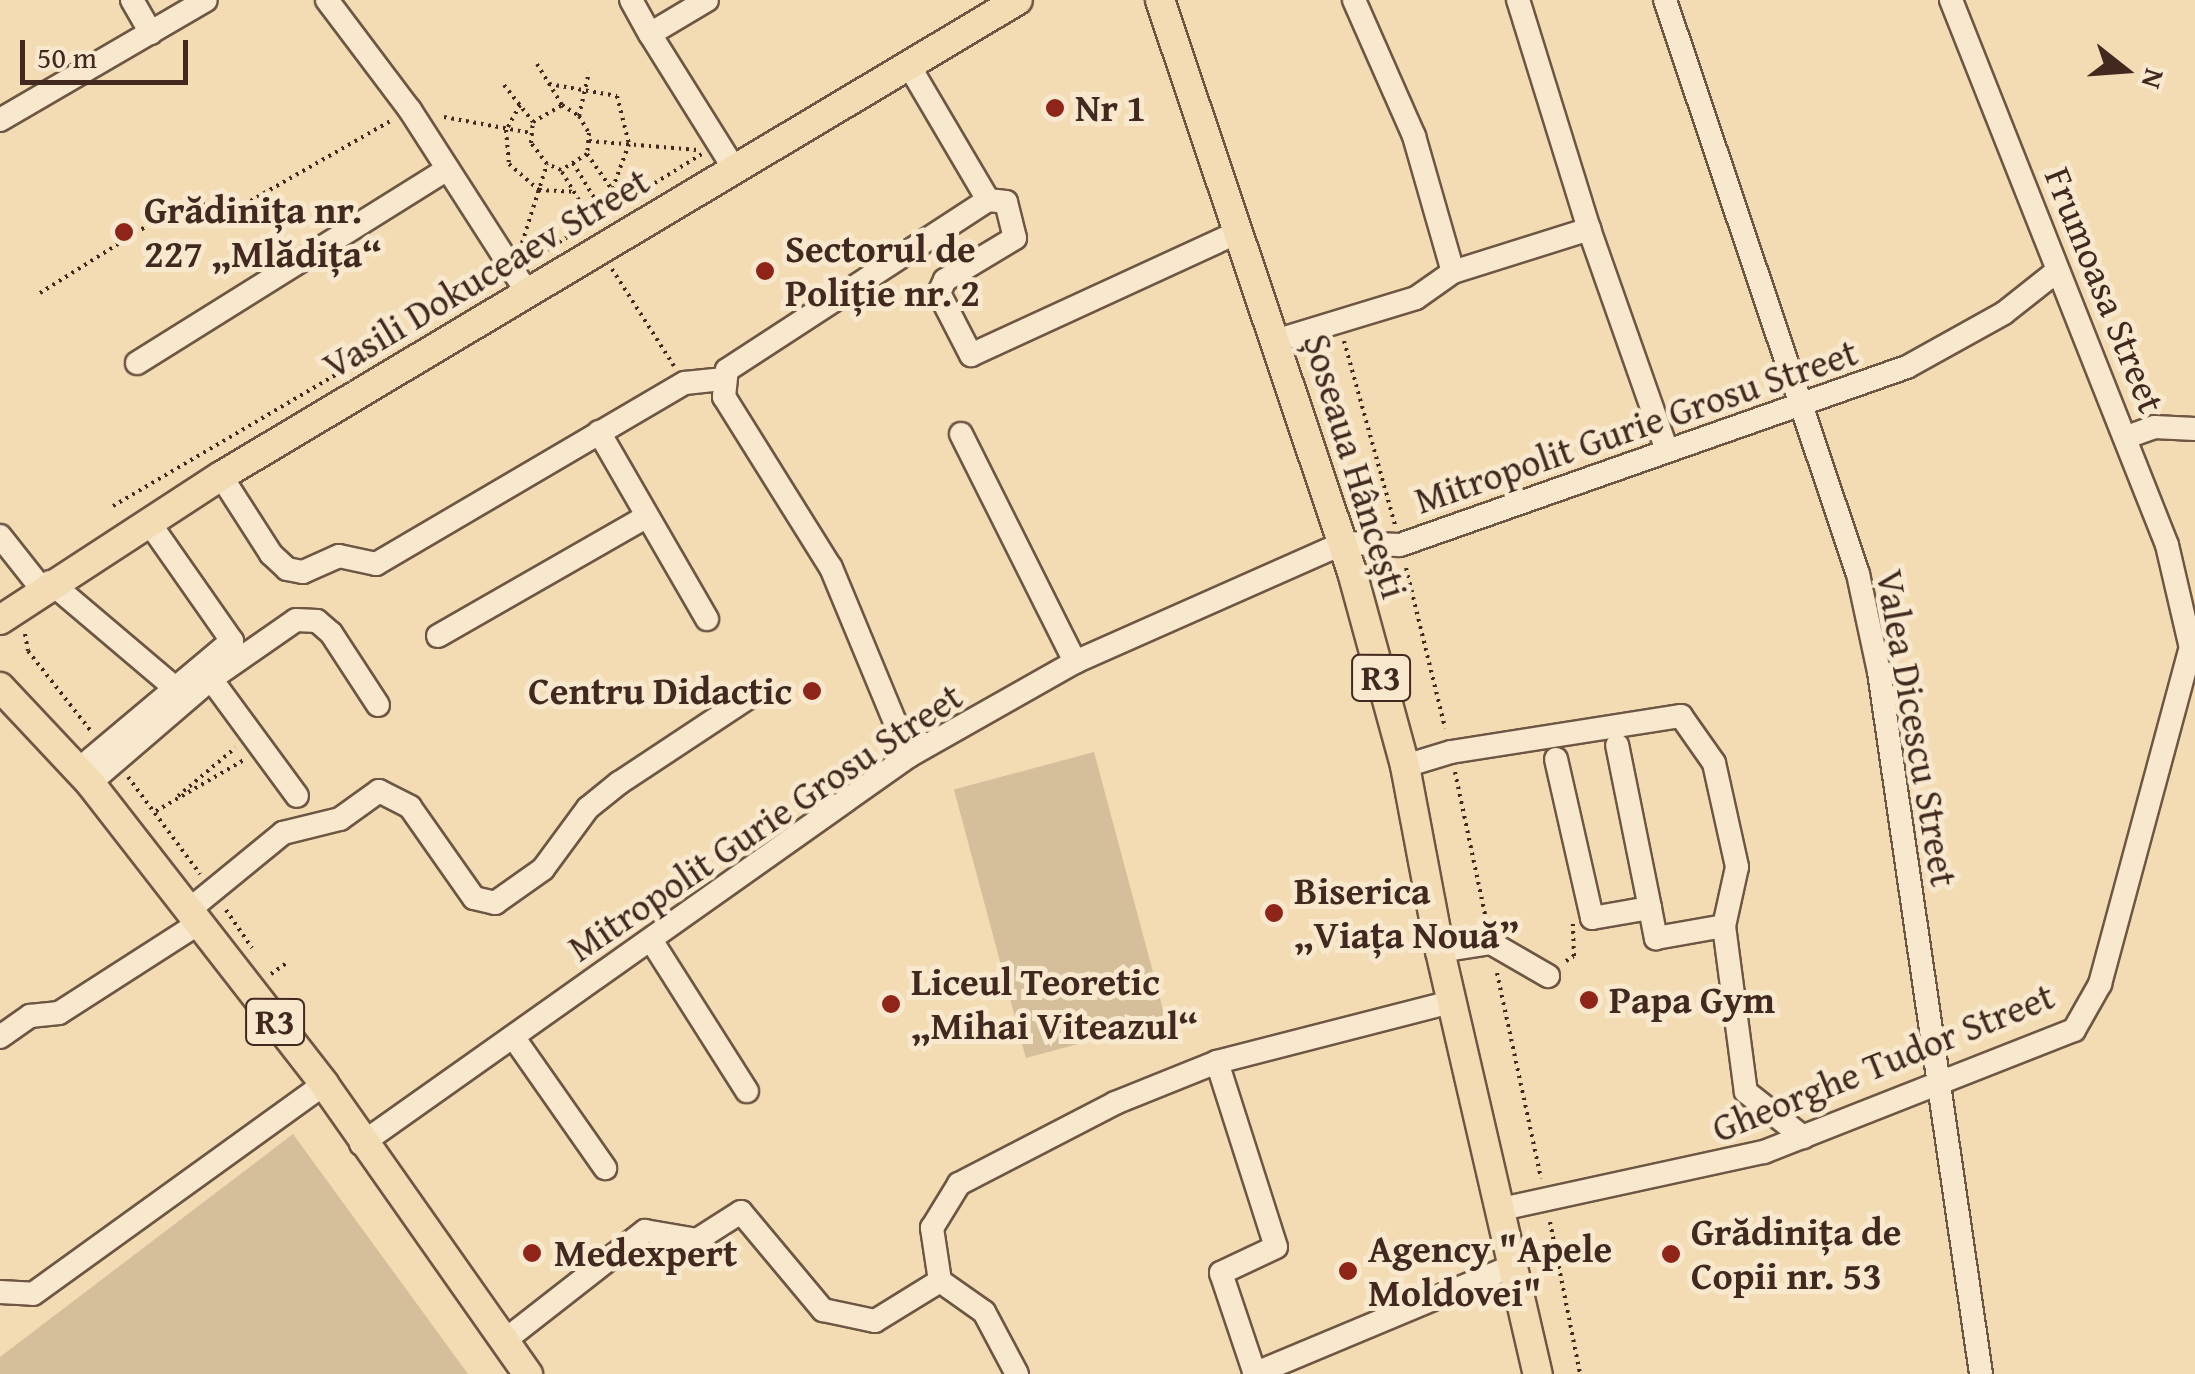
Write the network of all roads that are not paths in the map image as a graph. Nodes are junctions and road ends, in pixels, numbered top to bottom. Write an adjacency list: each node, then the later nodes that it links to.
1 (132, 0): 12 (street)
2 (206, 0): 12 (street)
3 (327, 0): 17 (street)
4 (631, 0): 13 (street)
5 (708, 0): 13 (street)
6 (1018, 0): 14 (main road, Vasili Dokuceaev Street)
7 (1160, 0): 20 (main road, Șoseaua Hâncești / R3)
8 (1354, 0): 22 (street)
9 (1518, 0): 19 (street)
10 (1664, 0): 27 (street, Valea Dicescu Street)
11 (1951, 0): 21 (street, Frumoasa Street)
12 (151, 33): 15 (street)
13 (650, 34): 16 (street)
14 (908, 64): 16 (main road, Vasili Dokuceaev Street); 18 (street)
15 (0, 120)
16 (733, 167): 23 (main road, Vasili Dokuceaev Street)
17 (448, 169): 23 (street); 25 (street)
18 (988, 200): 20 (street); 26 (street)
19 (1589, 229): 22 (street); 32 (street)
20 (1240, 231): 24 (main road, Șoseaua Hâncești / R3)
21 (2057, 271): 27 (street, Mitropolit Gurie Grosu Street); 31 (street, Frumoasa Street)
22 (1453, 272): 24 (street)
23 (520, 281): 33 (main road, Vasili Dokuceaev Street)
24 (1278, 340): 37 (main road, Șoseaua Hâncești / R3)
25 (137, 364)
26 (722, 378): 29 (street); 51 (street)
27 (1802, 407): 32 (street, Mitropolit Gurie Grosu Street); 67 (street, Valea Dicescu Street)
28 (2195, 429): 31 (street)
29 (599, 432): 33 (street); 34 (street)
30 (961, 434): 43 (street)
31 (2127, 437): 42 (street, Frumoasa Street)
32 (1667, 451): 37 (street, Mitropolit Gurie Grosu Street)
33 (222, 476): 35 (main road, Vasili Dokuceaev Street)
34 (646, 518): 40 (street); 41 (street)
35 (148, 522): 38 (main road, Vasili Dokuceaev Street); 46 (street)
36 (0, 536): 38 (street)
37 (1344, 543): 43 (street, Mitropolit Gurie Grosu Street); 53 (main road, Șoseaua Hâncești / R3)
38 (45, 585): 39 (main road, Vasili Dokuceaev Street); 46 (street)
39 (0, 620)
40 (707, 620)
41 (438, 636)
42 (2193, 657): 67 (street, Gheorghe Tudor Street)
43 (1075, 662): 51 (street, Mitropolit Gurie Grosu Street)
44 (212, 679): 48 (street); 50 (street); 55 (street)
45 (0, 687): 54 (main road, R3)
46 (175, 688): 50 (street)
47 (755, 693): 57 (street)
48 (378, 705)
49 (1617, 746): 56 (street)
50 (110, 754): 54 (street)
51 (909, 756): 59 (street, Mitropolit Gurie Grosu Street)
52 (1556, 759): 56 (street)
53 (1405, 766): 58 (street); 60 (main road, Șoseaua Hâncești / R3)
54 (84, 776): 57 (main road, R3)
55 (297, 796)
56 (1650, 908): 58 (street)
57 (194, 916): 63 (street); 66 (main road, R3)
58 (1724, 926): 69 (street)
59 (652, 940): 64 (street, Mitropolit Gurie Grosu Street); 68 (street)
60 (1440, 952): 61 (street); 62 (main road, Șoseaua Hâncești / R3)
61 (1548, 976)
62 (1451, 1002): 65 (street); 72 (main road, Șoseaua Hâncești / R3)
63 (0, 1037)
64 (514, 1038): 70 (street, Mitropolit Gurie Grosu Street); 71 (street)
65 (1217, 1062): 74 (street); 79 (street)
66 (324, 1084): 70 (main road, R3); 75 (street)
67 (1937, 1086): 69 (street, Gheorghe Tudor Street); 81 (street, Valea Dicescu Street)
68 (746, 1091)
69 (1803, 1137): 72 (street, Gheorghe Tudor Street)
70 (361, 1144): 76 (main road, R3)
71 (605, 1168)
72 (1502, 1209): 73 (main road, Șoseaua Hâncești / R3)
73 (1515, 1265): 79 (street); 80 (main road, Șoseaua Hâncești / R3)
74 (940, 1281): 76 (street); 78 (street)
75 (0, 1292)
76 (504, 1341): 77 (main road, R3)
77 (528, 1374)
78 (1016, 1374)
79 (1255, 1374)
80 (1538, 1374)
81 (1980, 1374)

